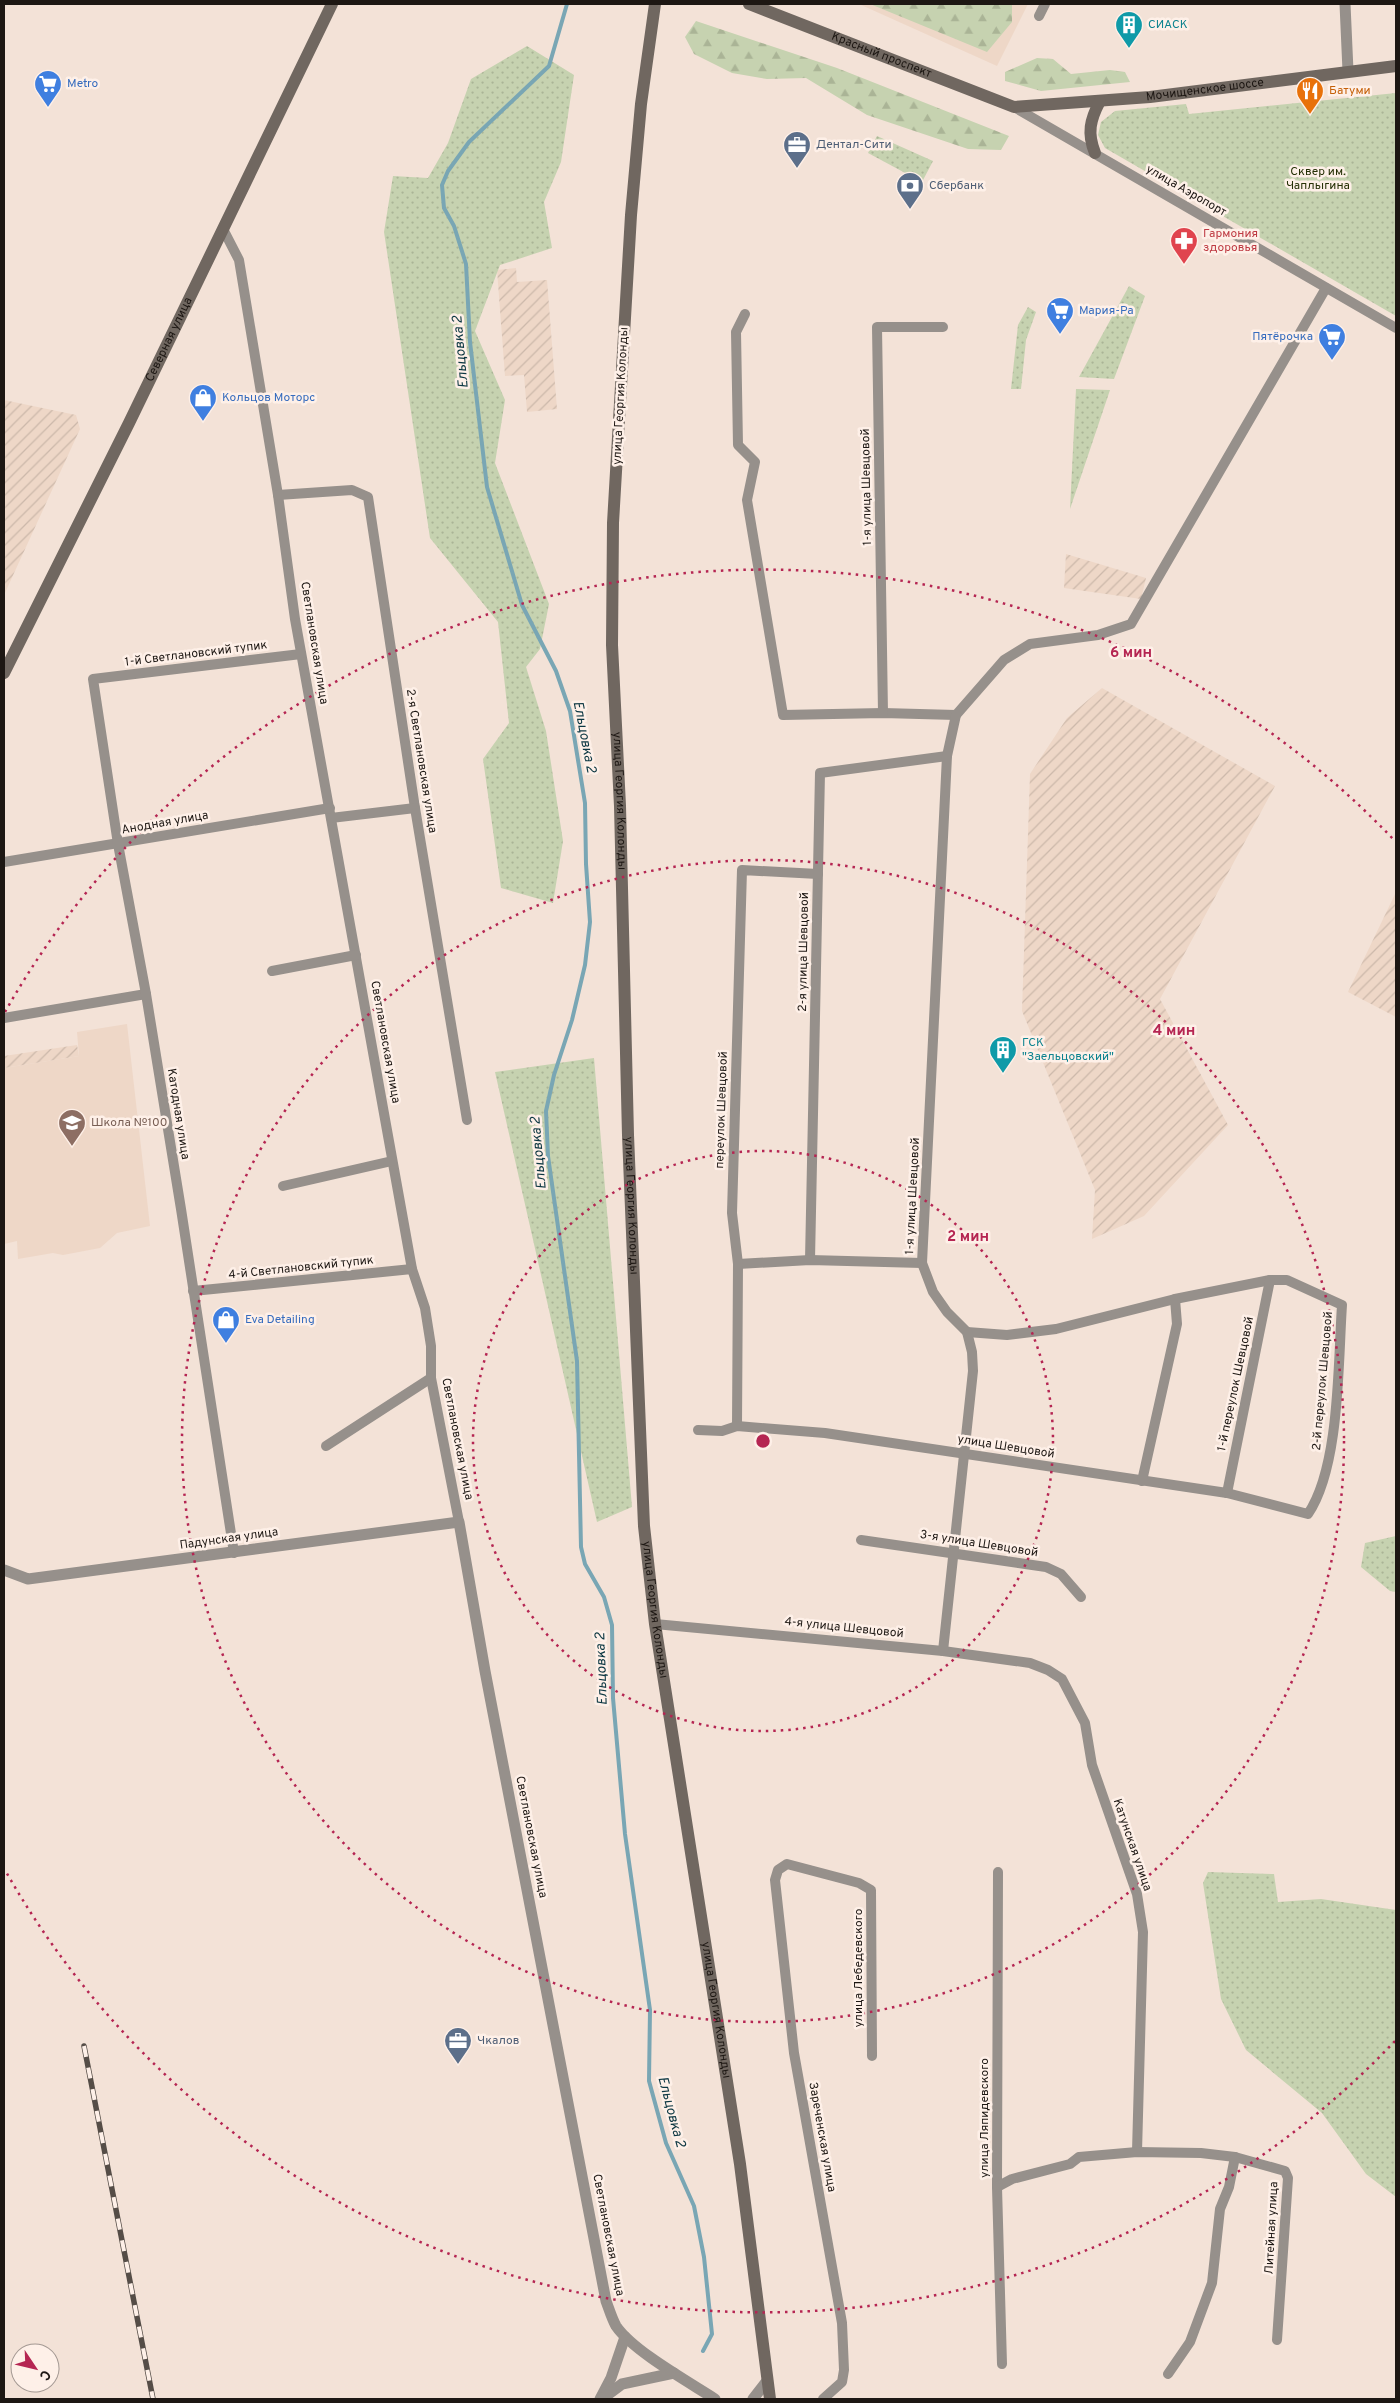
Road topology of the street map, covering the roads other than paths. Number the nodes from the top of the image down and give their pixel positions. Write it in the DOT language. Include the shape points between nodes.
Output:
graph roads {
  1 [pos="332,4"];
  2 [pos="655,4"];
  3 [pos="749,4"];
  4 [pos="1045,4"];
  5 [pos="1345,4"];
  6 [pos="1039,16"];
  7 [pos="1396,66"];
  8 [pos="1348,71"];
  9 [pos="1100,101"];
  10 [pos="1014,107"];
  11 [pos="1095,153"];
  12 [pos="223,229"];
  13 [pos="1326,288"];
  14 [pos="744,314"];
  15 [pos="943,327"];
  16 [pos="1396,328"];
  17 [pos="278,495"];
  18 [pos="302,654"];
  19 [pos="4,673"];
  20 [pos="93,679"];
  21 [pos="883,713"];
  22 [pos="956,715"];
  23 [pos="947,756"];
  24 [pos="415,808"];
  25 [pos="330,813"];
  26 [pos="118,844"];
  27 [pos="4,862"];
  28 [pos="818,874"];
  29 [pos="356,955"];
  30 [pos="272,971"];
  31 [pos="146,994"];
  32 [pos="4,1018"];
  33 [pos="467,1120"];
  34 [pos="392,1161"];
  35 [pos="283,1186"];
  36 [pos="810,1260"];
  37 [pos="922,1263"];
  38 [pos="738,1264"];
  39 [pos="412,1269"];
  40 [pos="1270,1280"];
  41 [pos="194,1291"];
  42 [pos="1175,1299"];
  43 [pos="967,1332"];
  44 [pos="431,1378"];
  45 [pos="737,1426"];
  46 [pos="698,1430"];
  47 [pos="326,1446"];
  48 [pos="964,1453"];
  49 [pos="1142,1481"];
  50 [pos="1226,1493"];
  51 [pos="1308,1514"];
  52 [pos="459,1522"];
  53 [pos="861,1540"];
  54 [pos="234,1553"];
  55 [pos="953,1553"];
  56 [pos="4,1570"];
  57 [pos="1081,1597"];
  58 [pos="655,1624"];
  59 [pos="943,1651"];
  60 [pos="1030,1663"];
  61 [pos="778,1870"];
  62 [pos="998,1872"];
  63 [pos="872,2056"];
  64 [pos="1136,2152"];
  65 [pos="1235,2157"];
  66 [pos="997,2187"];
  67 [pos="625,2337"];
  68 [pos="1277,2340"];
  69 [pos="1002,2364"];
  70 [pos="674,2373"];
  71 [pos="1168,2374"];
  72 [pos="768,2381"];
  73 [pos="601,2399"];
  74 [pos="715,2399"];
  75 [pos="753,2399"];
  76 [pos="770,2399"];
  77 [pos="823,2399"];
  1 -- 12 [label="main road, Северная улица"];
  2 -- 58 [label="main road, улица Георгия Колонды" via="641,104 631,215 614,523 612,645 644,1526"];
  3 -- 10 [label="main road, Красный проспект"];
  4 -- 6 [label="street"];
  5 -- 8 [label="street"];
  7 -- 8 [label="main road, Мочищенское шоссе"];
  8 -- 9 [label="main road, Мочищенское шоссе"];
  9 -- 10 [label="main road, Мочищенское шоссе"];
  9 -- 11 [label="main road" via="1091,118"];
  10 -- 11 [label="street, улица Аэропорт"];
  11 -- 13 [label="street, улица Аэропорт"];
  12 -- 17 [label="street, Светлановская улица" via="239,260"];
  12 -- 19 [label="main road, Северная улица"];
  13 -- 16 [label="street, улица Аэропорт"];
  13 -- 22 [label="street" via="1132,624 1098,635 1030,644 1004,660"];
  14 -- 21 [label="street" via="736,332 738,445 755,462 747,500 783,715"];
  15 -- 21 [label="street, 1-я улица Шевцовой" via="877,327"];
  17 -- 18 [label="street, Светлановская улица"];
  17 -- 24 [label="street, 2-я Светлановская улица" via="352,490 368,497"];
  18 -- 20 [label="street, 1-й Светлановский тупик"];
  18 -- 25 [label="street, Светлановская улица"];
  20 -- 26 [label="street, Катодная улица"];
  21 -- 22 [label="street"];
  22 -- 23 [label="street, 1-я улица Шевцовой"];
  23 -- 28 [label="street, 2-я улица Шевцовой" via="820,773"];
  23 -- 37 [label="street, 1-я улица Шевцовой"];
  24 -- 25 [label="street, Анодная улица"];
  24 -- 33 [label="street, 2-я Светлановская улица"];
  25 -- 26 [label="street, Анодная улица"];
  25 -- 29 [label="street, Светлановская улица"];
  26 -- 27 [label="street, Анодная улица"];
  26 -- 31 [label="street, Катодная улица"];
  28 -- 36 [label="street, 2-я улица Шевцовой"];
  28 -- 38 [label="street, переулок Шевцовой" via="742,870 732,1213"];
  29 -- 30 [label="street"];
  29 -- 34 [label="street, Светлановская улица"];
  31 -- 32 [label="street"];
  31 -- 41 [label="street, Катодная улица"];
  34 -- 35 [label="street"];
  34 -- 39 [label="street, Светлановская улица"];
  36 -- 37 [label="street"];
  36 -- 38 [label="street"];
  37 -- 43 [label="street, 1-я улица Шевцовой" via="933,1292 946,1312"];
  38 -- 45 [label="street, переулок Шевцовой"];
  39 -- 41 [label="street, 4-й Светлановский тупик"];
  39 -- 44 [label="street, Светлановская улица" via="425,1308"];
  40 -- 42 [label="street"];
  40 -- 50 [label="street, 1-й переулок Шевцовой"];
  40 -- 51 [label="street, 2-й переулок Шевцовой" via="1288,1280 1342,1305 1332,1442 1317,1502"];
  41 -- 54 [label="street, Катодная улица"];
  42 -- 43 [label="street" via="1056,1329 1007,1335"];
  42 -- 49 [label="street" via="1177,1324"];
  43 -- 48 [label="street" via="973,1371"];
  44 -- 47 [label="street"];
  44 -- 52 [label="street, Светлановская улица"];
  45 -- 46 [label="street, улица Шевцовой" via="722,1431"];
  45 -- 48 [label="street, улица Шевцовой" via="825,1433"];
  48 -- 49 [label="street, улица Шевцовой"];
  48 -- 55 [label="street"];
  49 -- 50 [label="street, улица Шевцовой"];
  50 -- 51 [label="street, улица Шевцовой"];
  52 -- 54 [label="street, Падунская улица"];
  52 -- 67 [label="street, Светлановская улица" via="606,2301 615,2324"];
  53 -- 55 [label="street, 3-я улица Шевцовой"];
  54 -- 56 [label="street, Падунская улица" via="28,1579"];
  55 -- 57 [label="street, 3-я улица Шевцовой" via="1046,1567 1061,1574"];
  55 -- 59 [label="street"];
  58 -- 59 [label="street, 4-я улица Шевцовой"];
  58 -- 72 [label="main road, улица Георгия Колонды" via="740,2164"];
  59 -- 60 [label="street, 4-я улица Шевцовой"];
  60 -- 64 [label="street, Катунская улица" via="1062,1680 1086,1723 1092,1764 1137,1894 1143,1932"];
  61 -- 63 [label="street, улица Лебедевского" via="787,1864 859,1883 871,1890"];
  61 -- 77 [label="street, Зареченская улица" via="775,1880 794,2053 842,2323 842,2382"];
  62 -- 66 [label="street, улица Ляпидевского"];
  64 -- 65 [label="street"];
  64 -- 66 [label="street" via="1079,2157 1070,2164 1012,2179"];
  65 -- 68 [label="street, Литейная улица" via="1285,2170 1288,2178"];
  65 -- 71 [label="street" via="1229,2187 1220,2209 1212,2283 1190,2342"];
  66 -- 69 [label="street, улица Ляпидевского"];
  67 -- 70 [label="street, Светлановская улица"];
  67 -- 73 [label="street"];
  70 -- 73 [label="street" via="622,2384"];
  70 -- 74 [label="street, Светлановская улица"];
  72 -- 75 [label="street"];
  72 -- 76 [label="main road, улица Георгия Колонды"];
}
